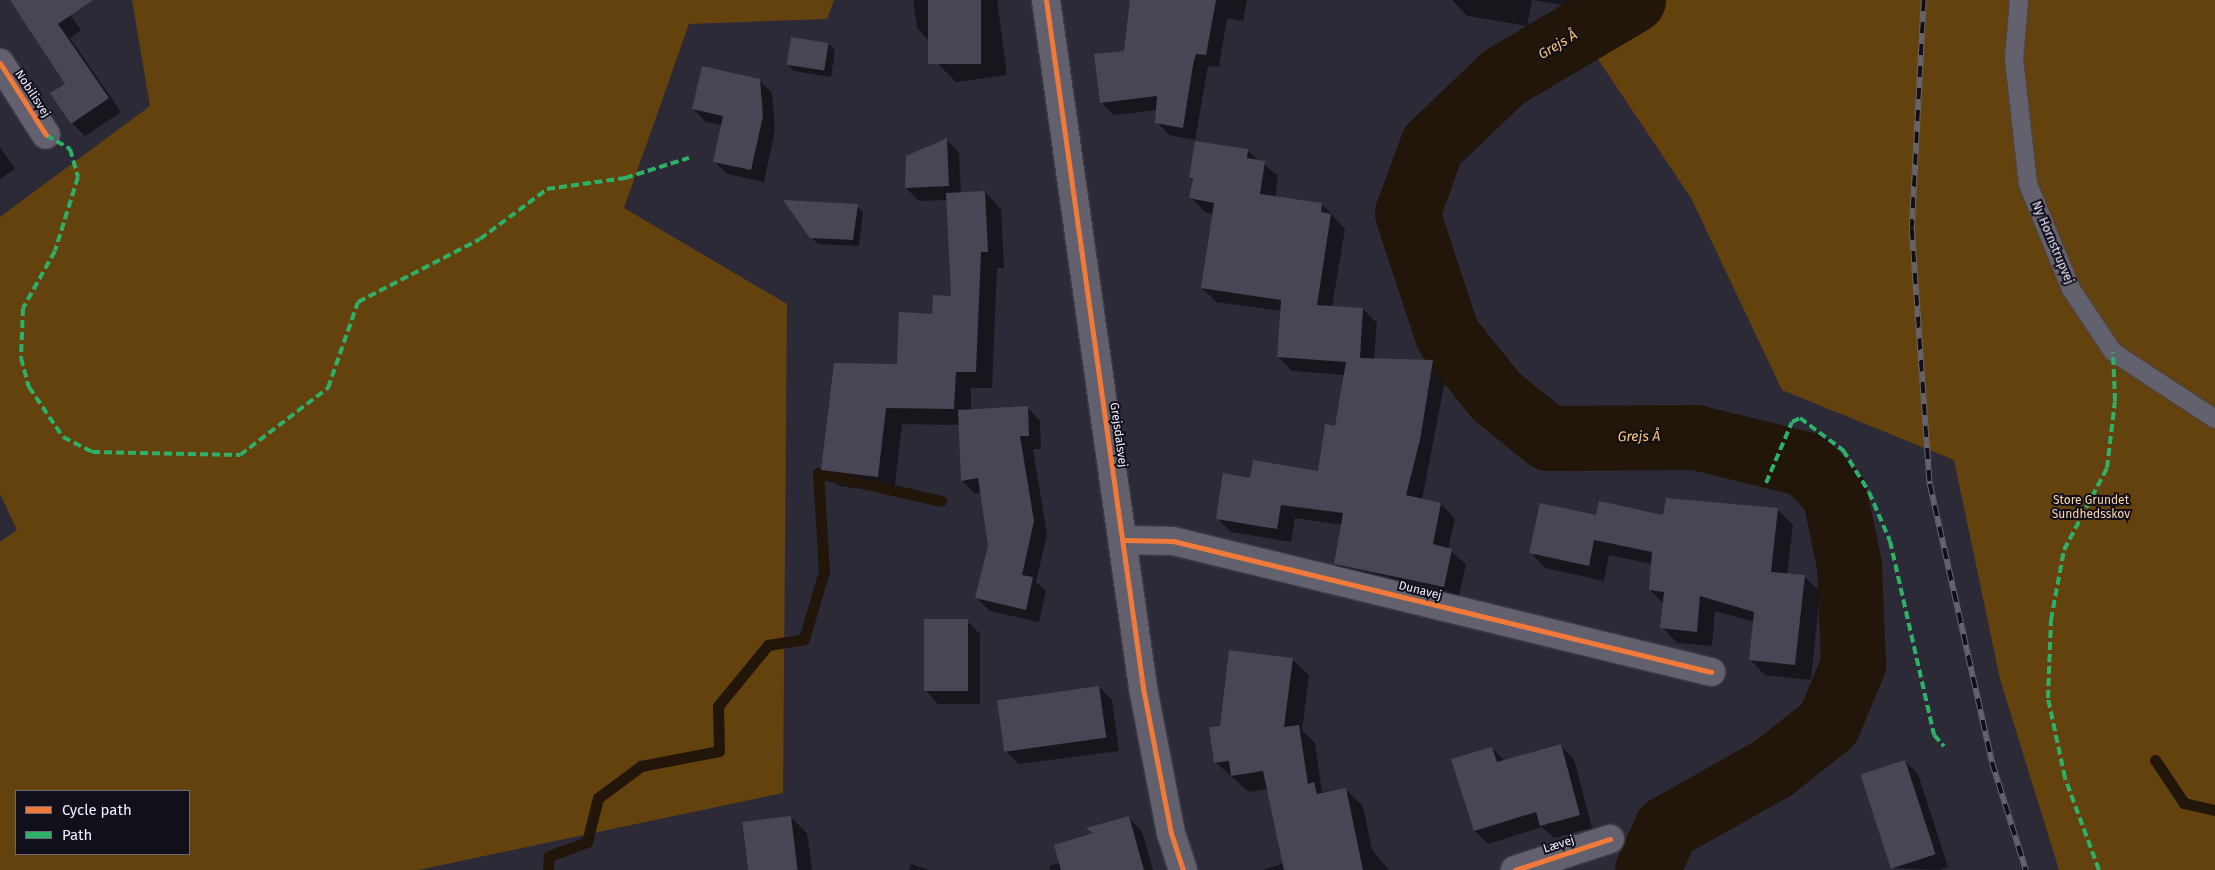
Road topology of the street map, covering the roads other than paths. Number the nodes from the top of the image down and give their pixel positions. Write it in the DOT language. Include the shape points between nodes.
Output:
graph roads {
  1 [pos="1046,0"];
  2 [pos="2018,0"];
  3 [pos="0,64"];
  4 [pos="46,135"];
  5 [pos="2215,419"];
  6 [pos="1123,540"];
  7 [pos="1711,672"];
  8 [pos="1610,839"];
  9 [pos="1183,870"];
  10 [pos="1515,870"];
  1 -- 6 [label="street, Grejsdalsvej"];
  2 -- 5 [label="lane, Ny Hornstrupvej" via="2014,59 2028,184 2071,289 2113,352"];
  3 -- 4 [label="street, Nobilisvej"];
  6 -- 7 [label="street, Dunavej" via="1174,541"];
  6 -- 9 [label="street, Grejsdalsvej" via="1143,688 1171,833"];
  8 -- 10 [label="street, Lævej"];
}
